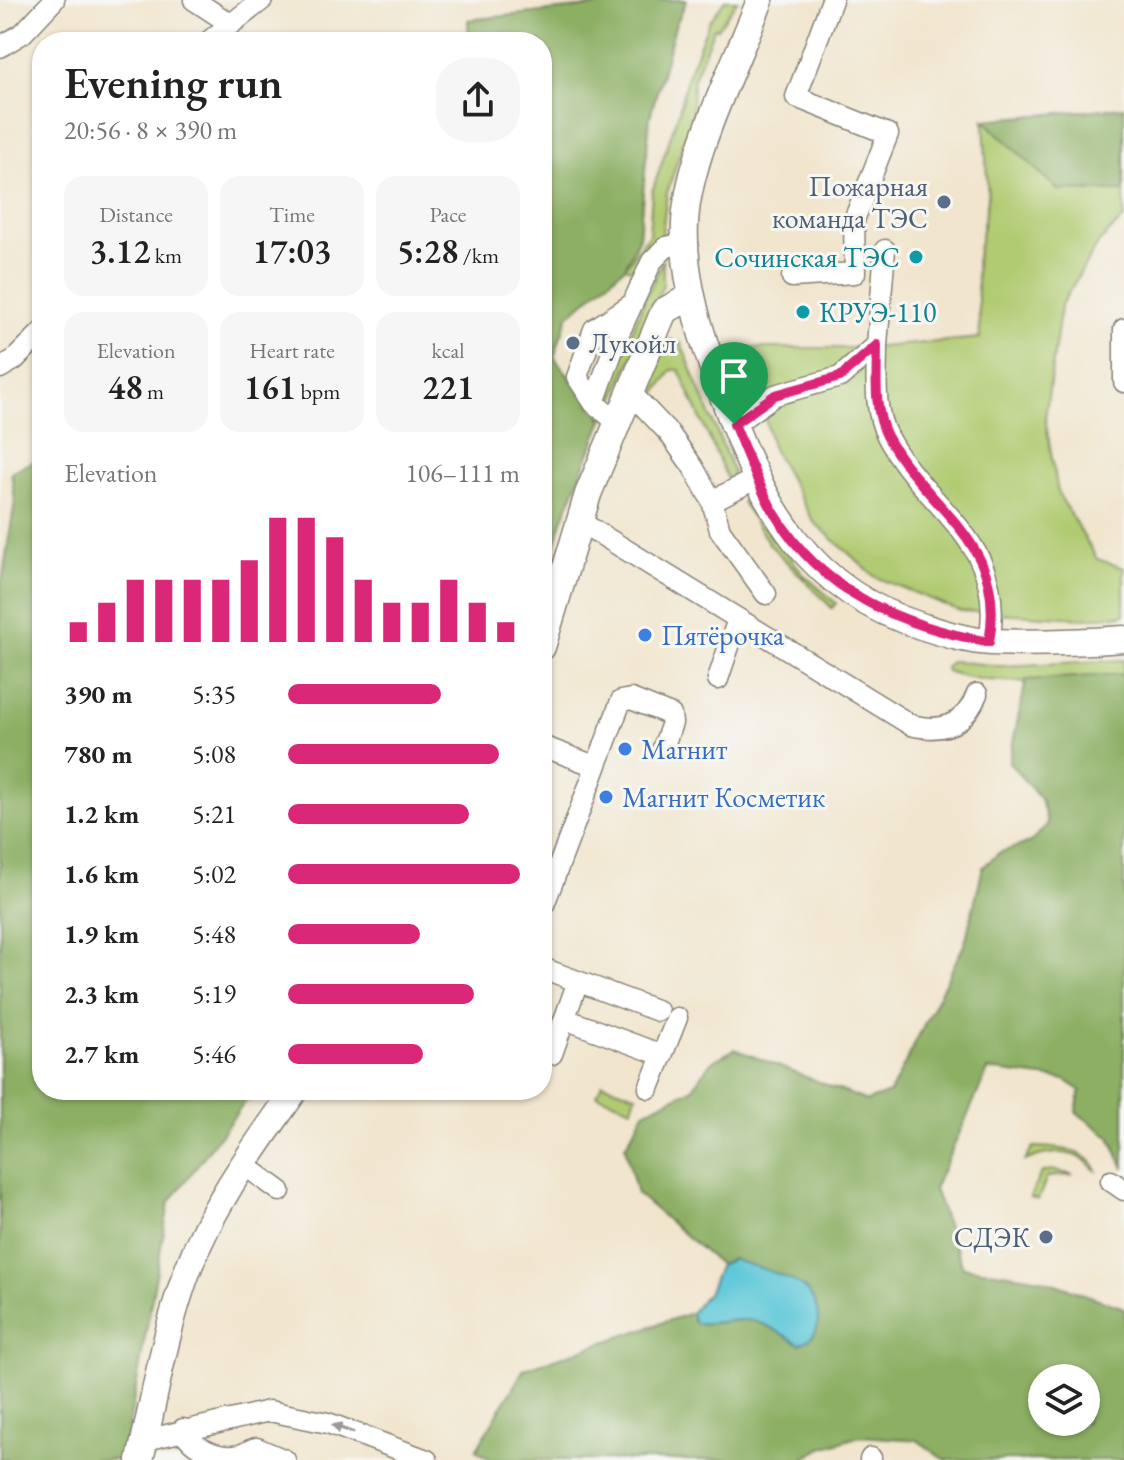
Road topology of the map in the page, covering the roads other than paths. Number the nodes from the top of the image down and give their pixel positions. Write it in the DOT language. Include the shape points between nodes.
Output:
graph roads {
  1 [pos="54,0"];
  2 [pos="194,0"];
  3 [pos="262,0"];
  4 [pos="760,0"];
  5 [pos="832,0"];
  6 [pos="229,23"];
  7 [pos="219,32"];
  8 [pos="0,47"];
  9 [pos="685,243"];
  10 [pos="885,250"];
  11 [pos="792,277"];
  12 [pos="692,296"];
  13 [pos="1124,329"];
  14 [pos="32,342"];
  15 [pos="877,345"];
  16 [pos="0,368"];
  17 [pos="1124,382"];
  18 [pos="631,393"];
  19 [pos="618,423"];
  20 [pos="734,424"];
  21 [pos="757,478"];
  22 [pos="712,501"];
  23 [pos="579,521"];
  24 [pos="766,594"];
  25 [pos="552,613"];
  26 [pos="738,619"];
  27 [pos="1124,639"];
  28 [pos="989,642"];
  29 [pos="718,679"];
  30 [pos="977,694"];
  31 [pos="663,748"];
  32 [pos="552,750"];
  33 [pos="595,766"];
  34 [pos="552,883"];
  35 [pos="552,972"];
  36 [pos="578,981"];
  37 [pos="565,1019"];
  38 [pos="552,1054"];
  39 [pos="662,1055"];
  40 [pos="649,1088"];
  41 [pos="288,1100"];
  42 [pos="243,1164"];
  43 [pos="280,1191"];
  44 [pos="183,1429"];
  45 [pos="143,1448"];
  46 [pos="237,1458"];
  47 [pos="422,1458"];
  48 [pos="285,1460"];
  1 -- 8 [label="street" via="23,33"];
  2 -- 6 [label="street"];
  3 -- 6 [label="street"];
  4 -- 9 [label="main road" via="693,181"];
  5 -- 11 [label="street" via="796,97 888,134 854,220 855,273"];
  6 -- 7 [label="street"];
  9 -- 12 [label="main road"];
  9 -- 19 [label="street" via="666,247 652,261 594,403"];
  10 -- 15 [label="street"];
  12 -- 18 [label="main road" via="664,311"];
  12 -- 20 [label="main road"];
  13 -- 17 [label="street"];
  14 -- 16 [label="street"];
  15 -- 20 [label="street" via="840,377 775,395"];
  15 -- 28 [label="street" via="878,398 886,435 977,552 990,579"];
  18 -- 19 [label="main road"];
  18 -- 22 [label="street" via="669,433"];
  19 -- 23 [label="main road"];
  20 -- 21 [label="main road"];
  21 -- 22 [label="street"];
  21 -- 28 [label="main road" via="799,549 847,591 905,621"];
  22 -- 24 [label="street" via="720,530"];
  23 -- 25 [label="main road"];
  23 -- 26 [label="street"];
  26 -- 29 [label="street"];
  26 -- 30 [label="street" via="911,725 929,730 955,724"];
  27 -- 28 [label="main road"];
  31 -- 33 [label="street" via="671,715 626,699 618,704"];
  32 -- 33 [label="street"];
  33 -- 34 [label="street"];
  35 -- 36 [label="street"];
  36 -- 37 [label="street"];
  36 -- 39 [label="street" via="667,1014"];
  37 -- 38 [label="street"];
  37 -- 39 [label="street"];
  39 -- 40 [label="street"];
  41 -- 42 [label="main road"];
  42 -- 43 [label="street"];
  42 -- 45 [label="main road" via="188,1269"];
  44 -- 45 [label="street" via="154,1438"];
  44 -- 46 [label="street" via="198,1448"];
  47 -- 44 [label="street, one-way" via="328,1423 269,1411"];
  46 -- 48 [label="street" via="257,1448"];
}
